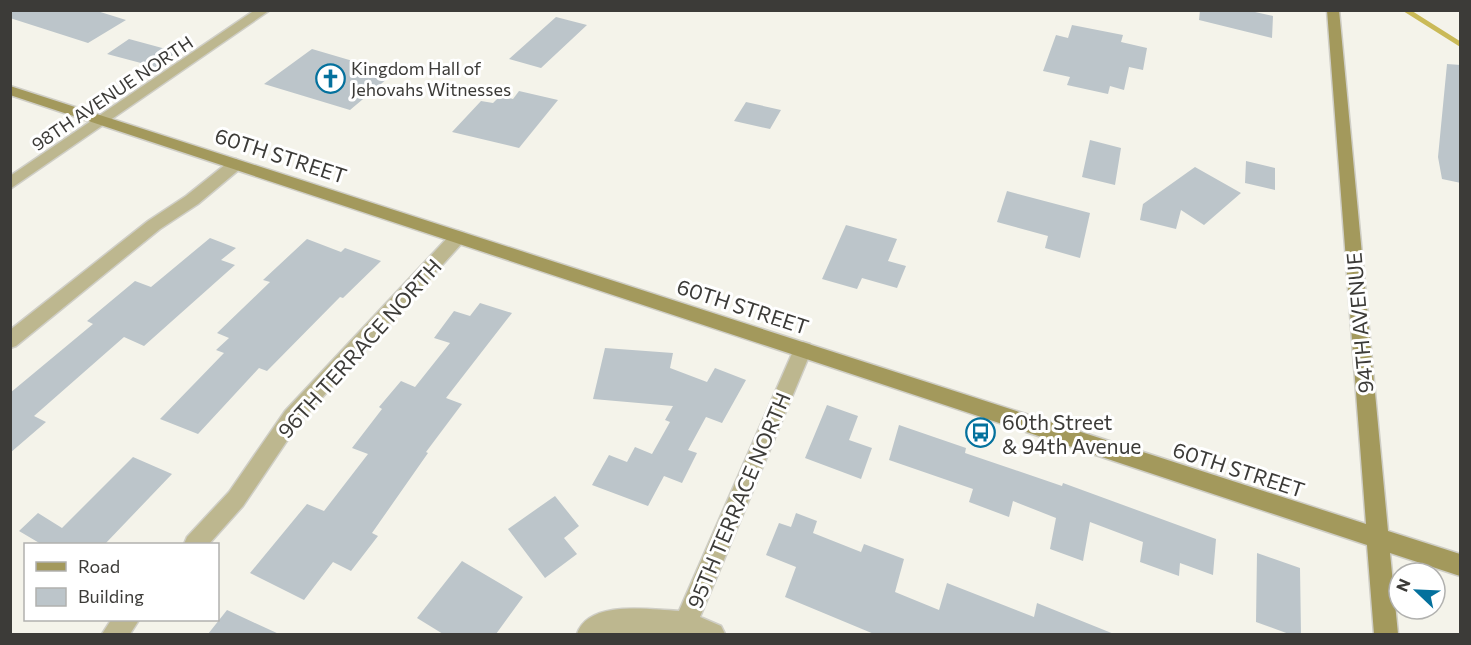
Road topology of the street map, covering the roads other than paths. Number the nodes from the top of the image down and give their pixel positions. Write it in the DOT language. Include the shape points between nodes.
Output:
graph roads {
  1 [pos="264,10"];
  2 [pos="1333,10"];
  3 [pos="10,90"];
  4 [pos="104,120"];
  5 [pos="236,164"];
  6 [pos="10,184"];
  7 [pos="458,237"];
  8 [pos="10,340"];
  9 [pos="802,350"];
  10 [pos="1377,538"];
  11 [pos="196,543"];
  12 [pos="1461,565"];
  13 [pos="127,621"];
  14 [pos="686,623"];
  15 [pos="114,634"];
  16 [pos="589,634"];
  17 [pos="713,634"];
  18 [pos="1386,634"];
  1 -- 4 [label="street, 98TH AVENUE NORTH"];
  2 -- 10 [label="street, 94TH AVENUE"];
  3 -- 4 [label="street, 60TH STREET"];
  4 -- 5 [label="street, 60TH STREET"];
  4 -- 6 [label="street, 98TH AVENUE NORTH"];
  5 -- 7 [label="street, 60TH STREET"];
  5 -- 8 [label="street"];
  7 -- 9 [label="street, 60TH STREET"];
  7 -- 11 [label="street, 96TH TERRACE NORTH" via="292,417 236,499"];
  9 -- 10 [label="street, 60TH STREET"];
  9 -- 14 [label="street, 95TH TERRACE NORTH"];
  10 -- 12 [label="street, 60TH STREET"];
  10 -- 18 [label="street, 94TH AVENUE"];
  13 -- 15 [label="street"];
  14 -- 16 [label="street, 95TH TERRACE NORTH" via="609,621"];
  14 -- 17 [label="street"];
}
